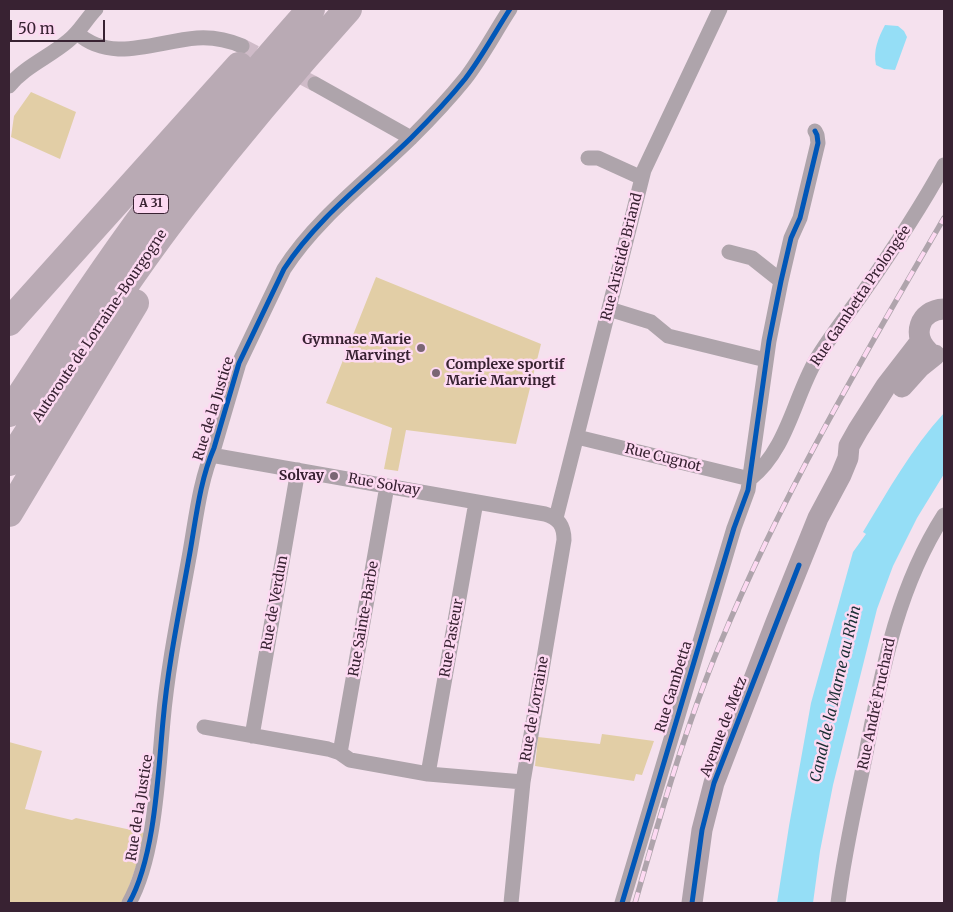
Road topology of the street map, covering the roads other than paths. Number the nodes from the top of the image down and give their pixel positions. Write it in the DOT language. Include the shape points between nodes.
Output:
graph roads {
  1 [pos="96,9"];
  2 [pos="290,9"];
  3 [pos="311,9"];
  4 [pos="348,9"];
  5 [pos="510,9"];
  6 [pos="720,9"];
  7 [pos="77,33"];
  8 [pos="242,46"];
  9 [pos="315,84"];
  10 [pos="9,86"];
  11 [pos="815,131"];
  12 [pos="237,138"];
  13 [pos="411,138"];
  14 [pos="588,158"];
  15 [pos="944,165"];
  16 [pos="642,178"];
  17 [pos="729,252"];
  18 [pos="781,281"];
  19 [pos="942,307"];
  20 [pos="610,309"];
  21 [pos="9,322"];
  22 [pos="933,351"];
  23 [pos="766,360"];
  24 [pos="9,413"];
  25 [pos="577,437"];
  26 [pos="211,455"];
  27 [pos="9,462"];
  28 [pos="298,470"];
  29 [pos="750,479"];
  30 [pos="387,486"];
  31 [pos="476,502"];
  32 [pos="9,513"];
  33 [pos="944,515"];
  34 [pos="556,518"];
  35 [pos="204,727"];
  36 [pos="252,736"];
  37 [pos="340,753"];
  38 [pos="428,774"];
  39 [pos="523,782"];
  40 [pos="129,903"];
  41 [pos="511,903"];
  42 [pos="622,903"];
  43 [pos="692,903"];
  44 [pos="838,903"];
  1 -- 7 [label="street"];
  2 -- 21 [label="highway"];
  3 -- 24 [label="highway, Autoroute de Lorraine-Bourgogne / A 31" via="150,204"];
  4 -- 12 [label="highway, Autoroute de Lorraine-Bourgogne / A 31"];
  5 -- 13 [label="street, Rue de la Justice" via="452,95"];
  6 -- 16 [label="street, Rue Aristide Briand"];
  7 -- 8 [label="street" via="92,44 119,50 196,38 217,39"];
  7 -- 10 [label="street"];
  9 -- 13 [label="street"];
  11 -- 18 [label="street, Rue Gambetta" via="818,139 816,152"];
  12 -- 27 [label="highway, Autoroute de Lorraine-Bourgogne / A 31" via="141,264"];
  12 -- 32 [label="highway" via="206,197 137,299"];
  13 -- 26 [label="street, Rue de la Justice" via="306,238 284,269 239,362"];
  14 -- 16 [label="street" via="598,158"];
  15 -- 29 [label="street, Rue Gambetta Prolongée" via="906,230 816,361 770,458"];
  16 -- 20 [label="street, Rue Aristide Briand"];
  17 -- 18 [label="street" via="752,258"];
  18 -- 23 [label="street, Rue Gambetta"];
  19 -- 22 [label="main road" via="924,318 918,334"];
  20 -- 23 [label="street" via="651,322 668,336"];
  20 -- 25 [label="street, Rue Aristide Briand"];
  22 -- 43 [label="main road, Avenue de Metz" via="886,386 849,446 848,458 818,518 714,783 702,830"];
  23 -- 29 [label="street, Rue Gambetta"];
  25 -- 29 [label="street, Rue Cugnot"];
  25 -- 34 [label="street, Rue Aristide Briand"];
  26 -- 28 [label="street, Rue Solvay"];
  26 -- 40 [label="street, Rue de la Justice" via="196,517 167,684 148,851"];
  28 -- 30 [label="street, Rue Solvay"];
  28 -- 36 [label="street, Rue de Verdun"];
  29 -- 42 [label="street, Rue Gambetta"];
  30 -- 31 [label="street, Rue Solvay"];
  30 -- 37 [label="street, Rue Sainte-Barbe"];
  31 -- 34 [label="street, Rue Solvay"];
  31 -- 38 [label="street, Rue Pasteur"];
  33 -- 44 [label="street, Rue André Fruchard" via="908,585 883,667"];
  34 -- 39 [label="street, Rue de Lorraine" via="563,528 564,540"];
  35 -- 36 [label="street"];
  36 -- 37 [label="street"];
  37 -- 38 [label="street" via="350,760"];
  38 -- 39 [label="street"];
  39 -- 41 [label="street, Rue de Lorraine"];
}
